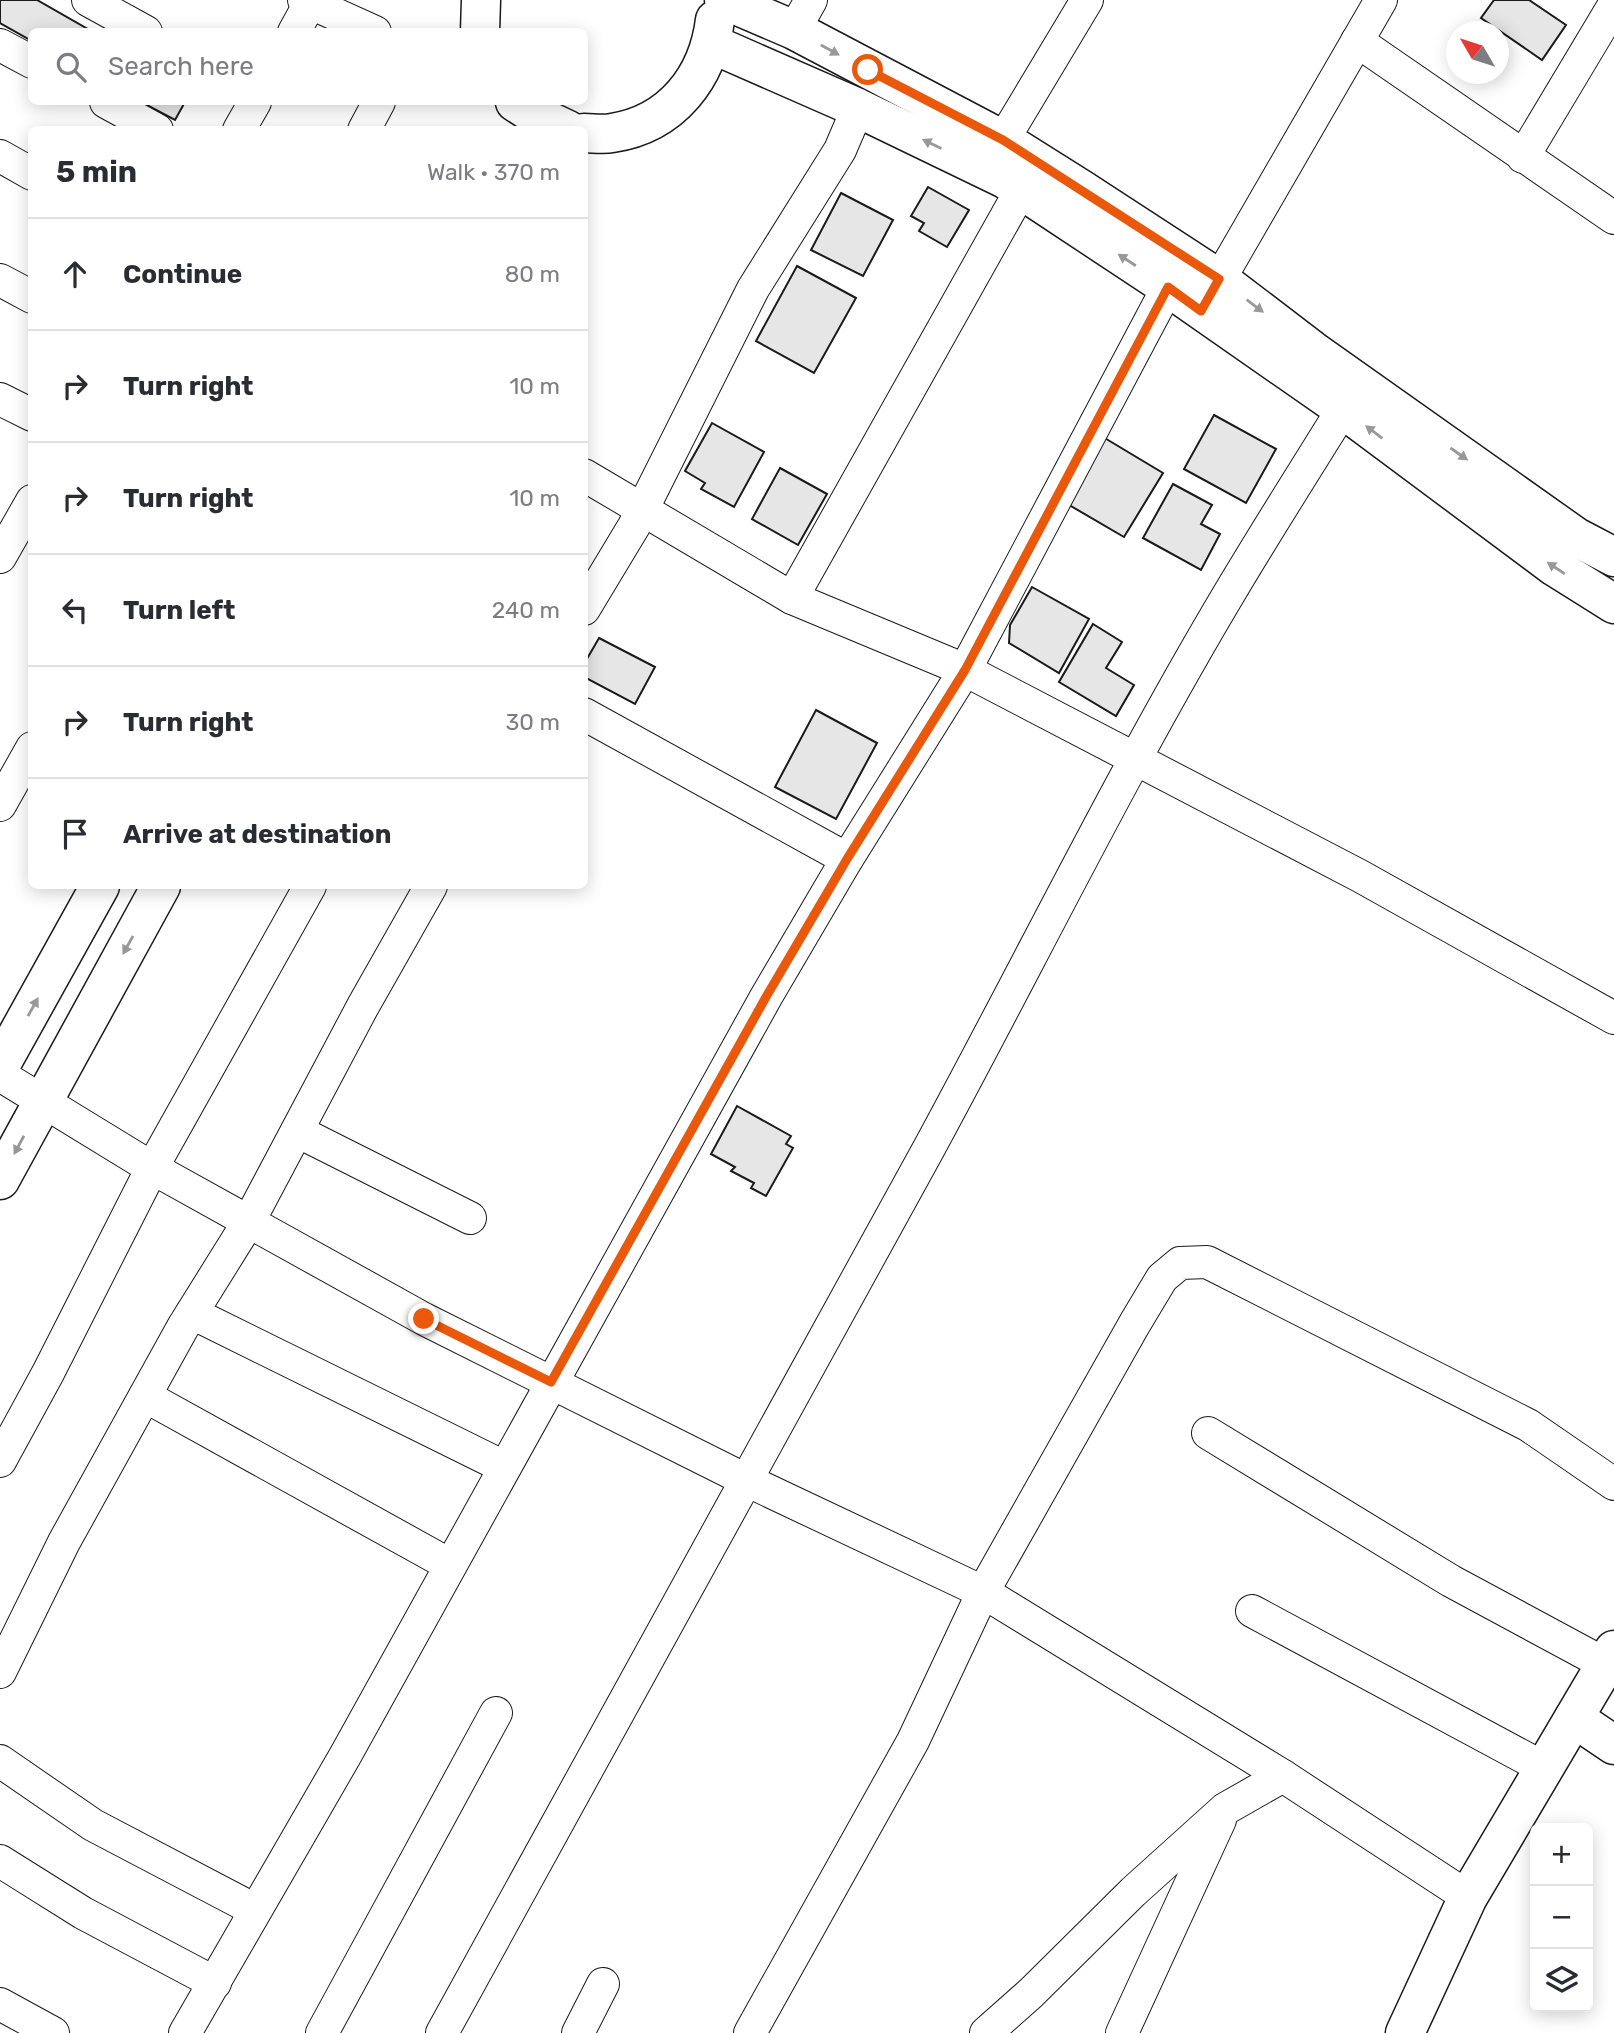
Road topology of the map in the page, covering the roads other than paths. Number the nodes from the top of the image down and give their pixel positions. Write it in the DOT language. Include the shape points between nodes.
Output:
graph roads {
  1 [pos="88,0"];
  2 [pos="481,0"];
  3 [pos="713,0"];
  4 [pos="724,0"];
  5 [pos="1087,0"];
  6 [pos="1381,0"];
  7 [pos="307,2"];
  8 [pos="1614,5"];
  9 [pos="803,15"];
  10 [pos="139,28"];
  11 [pos="296,28"];
  12 [pos="366,28"];
  13 [pos="480,28"];
  14 [pos="1357,41"];
  15 [pos="712,44"];
  16 [pos="0,45"];
  17 [pos="28,60"];
  18 [pos="111,105"];
  19 [pos="253,105"];
  20 [pos="377,105"];
  21 [pos="858,108"];
  22 [pos="523,115"];
  23 [pos="149,126"];
  24 [pos="241,126"];
  25 [pos="366,126"];
  26 [pos="556,126"];
  27 [pos="588,133"];
  28 [pos="1003,140"];
  29 [pos="0,156"];
  30 [pos="1523,157"];
  31 [pos="28,172"];
  32 [pos="1021,190"];
  33 [pos="1614,218"];
  34 [pos="0,280"];
  35 [pos="1168,287"];
  36 [pos="28,295"];
  37 [pos="1210,295"];
  38 [pos="0,399"];
  39 [pos="1343,409"];
  40 [pos="28,413"];
  41 [pos="588,477"];
  42 [pos="28,508"];
  43 [pos="643,509"];
  44 [pos="0,557"];
  45 [pos="1614,557"];
  46 [pos="792,598"];
  47 [pos="588,602"];
  48 [pos="1614,604"];
  49 [pos="965,670"];
  50 [pos="588,716"];
  51 [pos="28,755"];
  52 [pos="1136,759"];
  53 [pos="0,806"];
  54 [pos="847,859"];
  55 [pos="98,889"];
  56 [pos="159,889"];
  57 [pos="308,889"];
  58 [pos="429,889"];
  59 [pos="1614,1018"];
  60 [pos="0,1066"];
  61 [pos="0,1075"];
  62 [pos="42,1101"];
  63 [pos="297,1131"];
  64 [pos="152,1168"];
  65 [pos="0,1180"];
  66 [pos="470,1218"];
  67 [pos="249,1222"];
  68 [pos="192,1313"];
  69 [pos="551,1382"];
  70 [pos="145,1396"];
  71 [pos="1208,1433"];
  72 [pos="0,1461"];
  73 [pos="504,1467"];
  74 [pos="748,1481"];
  75 [pos="1614,1484"];
  76 [pos="450,1565"];
  77 [pos="983,1592"];
  78 [pos="1252,1611"];
  79 [pos="1609,1657"];
  80 [pos="0,1672"];
  81 [pos="496,1713"];
  82 [pos="1574,1718"];
  83 [pos="1614,1745"];
  84 [pos="0,1761"];
  85 [pos="1544,1768"];
  86 [pos="1283,1776"];
  87 [pos="1225,1810"];
  88 [pos="0,1861"];
  89 [pos="1468,1898"];
  90 [pos="255,1910"];
  91 [pos="215,1983"];
  92 [pos="603,1984"];
  93 [pos="0,2004"];
  94 [pos="1410,2031"];
  95 [pos="53,2033"];
  96 [pos="185,2033"];
  97 [pos="322,2033"];
  98 [pos="442,2033"];
  99 [pos="578,2033"];
  100 [pos="750,2033"];
  101 [pos="986,2033"];
  102 [pos="1122,2033"];
  1 -- 10 [label="street"];
  2 -- 13 [label="main road"];
  3 -- 15 [label="main road"];
  4 -- 9 [label="main road"];
  5 -- 28 [label="street"];
  6 -- 14 [label="street"];
  7 -- 11 [label="street"];
  7 -- 12 [label="street"];
  8 -- 30 [label="street"];
  9 -- 28 [label="main road, one-way"];
  14 -- 30 [label="street"];
  14 -- 37 [label="street"];
  15 -- 21 [label="main road"];
  15 -- 27 [label="main road" via="698,77 675,104 645,124 611,134"];
  16 -- 17 [label="street"];
  18 -- 23 [label="street"];
  19 -- 24 [label="street"];
  20 -- 25 [label="street"];
  32 -- 21 [label="main road, one-way"];
  21 -- 43 [label="street" via="840,150 753,289"];
  22 -- 26 [label="main road"];
  28 -- 37 [label="main road"];
  29 -- 31 [label="street"];
  30 -- 33 [label="street"];
  35 -- 32 [label="main road, one-way"];
  32 -- 46 [label="street"];
  34 -- 36 [label="street"];
  35 -- 37 [label="main road"];
  35 -- 49 [label="street"];
  37 -- 39 [label="main road"];
  37 -- 45 [label="main road, one-way" via="1316,353 1576,537"];
  38 -- 40 [label="street"];
  48 -- 39 [label="main road, one-way" via="1555,567"];
  39 -- 52 [label="street" via="1229,594"];
  41 -- 43 [label="street"];
  42 -- 44 [label="street"];
  43 -- 46 [label="street"];
  43 -- 47 [label="street"];
  46 -- 49 [label="street"];
  49 -- 52 [label="street"];
  49 -- 54 [label="street"];
  50 -- 54 [label="street"];
  51 -- 53 [label="street"];
  52 -- 59 [label="street" via="1360,876"];
  52 -- 74 [label="street"];
  54 -- 69 [label="street"];
  60 -- 55 [label="main road, one-way"];
  56 -- 62 [label="main road, one-way"];
  57 -- 64 [label="street"];
  58 -- 63 [label="street"];
  61 -- 62 [label="street"];
  62 -- 64 [label="street"];
  62 -- 65 [label="main road, one-way"];
  63 -- 66 [label="street"];
  63 -- 67 [label="street"];
  64 -- 67 [label="street"];
  64 -- 72 [label="street"];
  67 -- 68 [label="street"];
  67 -- 69 [label="street" via="424,1319"];
  68 -- 70 [label="street"];
  68 -- 73 [label="street"];
  69 -- 73 [label="street"];
  69 -- 74 [label="street"];
  70 -- 76 [label="street"];
  70 -- 80 [label="street" via="64,1542"];
  71 -- 79 [label="street" via="1451,1581"];
  73 -- 76 [label="street"];
  74 -- 77 [label="street"];
  74 -- 98 [label="street"];
  75 -- 77 [label="street" via="1528,1425 1207,1262 1180,1263 1162,1278 1135,1323"];
  76 -- 90 [label="street"];
  77 -- 86 [label="street"];
  77 -- 100 [label="street" via="913,1741"];
  78 -- 85 [label="street"];
  79 -- 82 [label="main road"];
  81 -- 97 [label="street"];
  82 -- 83 [label="main road"];
  82 -- 85 [label="main road"];
  84 -- 90 [label="street" via="93,1825"];
  85 -- 89 [label="main road"];
  86 -- 87 [label="street"];
  86 -- 89 [label="street"];
  87 -- 101 [label="street"];
  87 -- 102 [label="street"];
  88 -- 91 [label="street" via="83,1913"];
  89 -- 94 [label="main road"];
  90 -- 91 [label="street"];
  91 -- 96 [label="street"];
  92 -- 99 [label="street"];
  93 -- 95 [label="street"];
}
